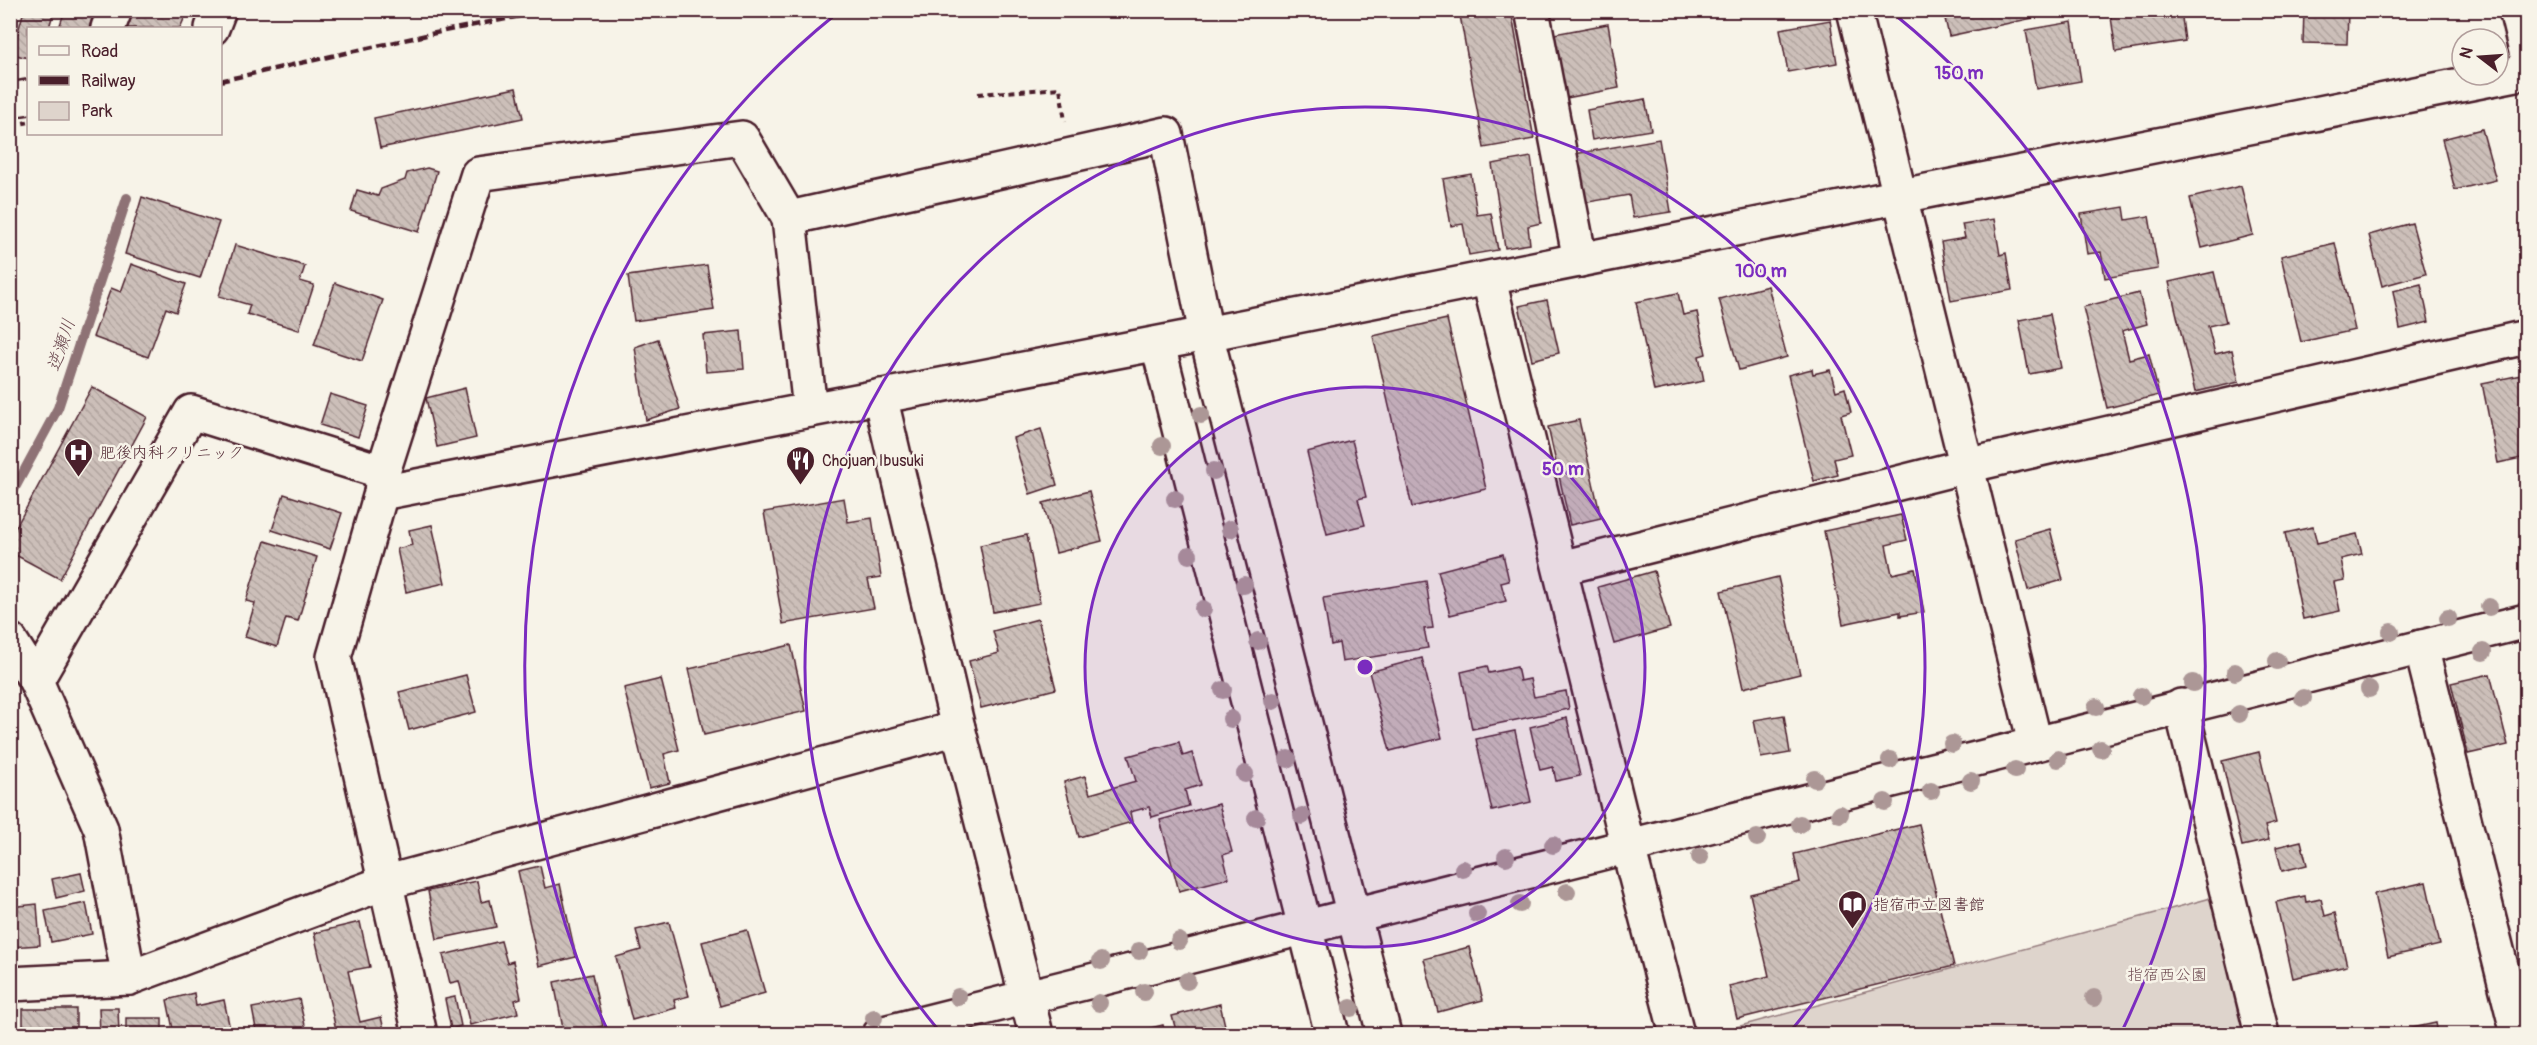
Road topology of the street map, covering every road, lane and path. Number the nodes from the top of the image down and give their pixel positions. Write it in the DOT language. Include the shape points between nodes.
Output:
graph roads {
  1 [pos="115,10"];
  2 [pos="219,10"];
  3 [pos="1532,10"];
  4 [pos="1854,10"];
  5 [pos="2516,10"];
  6 [pos="108,27"];
  7 [pos="212,27"];
  8 [pos="2526,51"];
  9 [pos="2526,72"];
  10 [pos="978,94"];
  11 [pos="27,97"];
  12 [pos="10,100"];
  13 [pos="1070,154"];
  14 [pos="1900,197"];
  15 [pos="789,218"];
  16 [pos="1580,260"];
  17 [pos="1489,280"];
  18 [pos="1206,334"];
  19 [pos="2526,337"];
  20 [pos="1158,345"];
  21 [pos="880,396"];
  22 [pos="810,410"];
  23 [pos="1966,466"];
  24 [pos="382,482"];
  25 [pos="1561,568"];
  26 [pos="2526,621"];
  27 [pos="10,640"];
  28 [pos="2421,647"];
  29 [pos="36,681"];
  30 [pos="2181,706"];
  31 [pos="958,728"];
  32 [pos="2035,743"];
  33 [pos="1628,847"];
  34 [pos="384,883"];
  35 [pos="1354,916"];
  36 [pos="1305,927"];
  37 [pos="129,978"];
  38 [pos="10,984"];
  39 [pos="1027,998"];
  40 [pos="420,1035"];
  41 [pos="880,1035"];
  42 [pos="1036,1035"];
  43 [pos="1332,1035"];
  44 [pos="1384,1035"];
  45 [pos="1677,1035"];
  46 [pos="2262,1035"];
  47 [pos="2518,1035"];
  1 -- 6 [label="street"];
  2 -- 7 [label="street"];
  3 -- 16 [label="street"];
  4 -- 14 [label="street"];
  5 -- 8 [label="street"];
  9 -- 14 [label="street"];
  10 -- 13 [label="path" via="1060,88"];
  11 -- 12 [label="street"];
  13 -- 15 [label="street"];
  13 -- 18 [label="street" via="1166,134"];
  14 -- 16 [label="street"];
  14 -- 23 [label="street"];
  15 -- 22 [label="street"];
  15 -- 24 [label="street" via="742,138 477,174"];
  16 -- 17 [label="street"];
  17 -- 18 [label="street"];
  17 -- 25 [label="street"];
  18 -- 20 [label="street"];
  18 -- 35 [label="street"];
  19 -- 23 [label="street"];
  20 -- 21 [label="street"];
  20 -- 36 [label="street"];
  21 -- 22 [label="street"];
  21 -- 31 [label="street"];
  22 -- 24 [label="street"];
  23 -- 25 [label="street"];
  23 -- 32 [label="street"];
  24 -- 29 [label="street" via="191,412"];
  24 -- 34 [label="street" via="334,657"];
  25 -- 33 [label="street"];
  26 -- 28 [label="street"];
  27 -- 29 [label="street"];
  28 -- 30 [label="street"];
  28 -- 47 [label="street"];
  29 -- 37 [label="street" via="101,830"];
  30 -- 32 [label="street"];
  30 -- 46 [label="street"];
  31 -- 34 [label="street"];
  31 -- 39 [label="street"];
  32 -- 33 [label="street"];
  33 -- 35 [label="street"];
  33 -- 45 [label="street"];
  34 -- 37 [label="street"];
  34 -- 40 [label="street"];
  35 -- 36 [label="street"];
  35 -- 44 [label="street"];
  36 -- 39 [label="street"];
  36 -- 43 [label="street"];
  37 -- 38 [label="street"];
  39 -- 41 [label="street"];
  39 -- 42 [label="street"];
}
